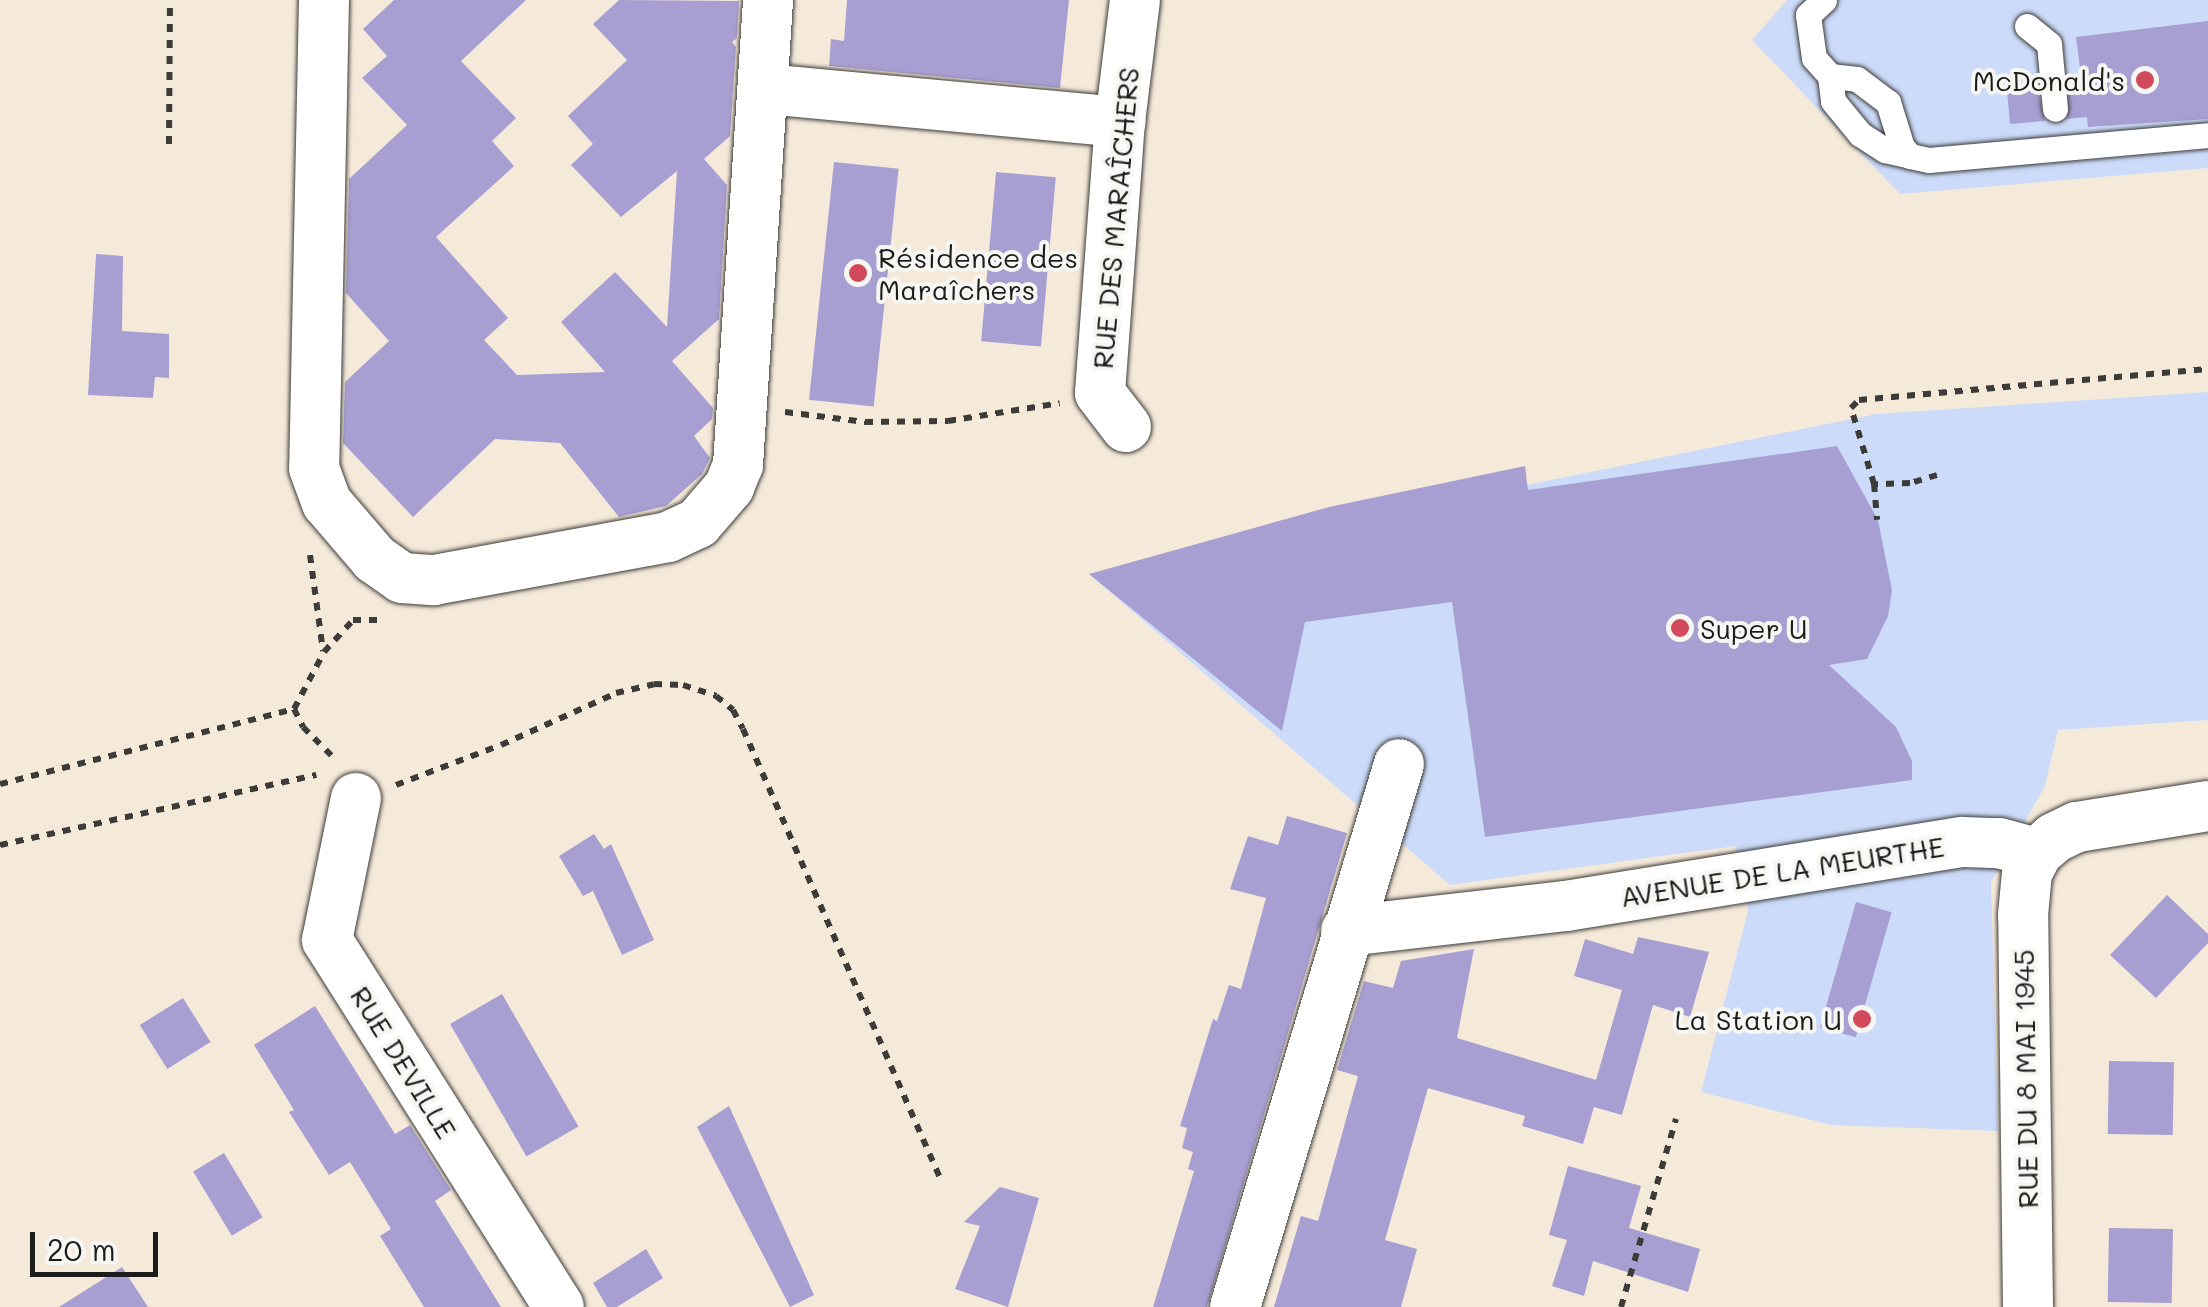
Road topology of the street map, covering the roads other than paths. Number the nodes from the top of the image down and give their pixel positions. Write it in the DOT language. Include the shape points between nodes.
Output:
graph roads {
  1 [pos="324,0"];
  2 [pos="768,0"];
  3 [pos="1135,0"];
  4 [pos="1824,0"];
  5 [pos="2027,26"];
  6 [pos="1830,76"];
  7 [pos="765,90"];
  8 [pos="2055,109"];
  9 [pos="1120,122"];
  10 [pos="2208,135"];
  11 [pos="1910,156"];
  12 [pos="1113,410"];
  13 [pos="1399,764"];
  14 [pos="349,783"];
  15 [pos="2208,806"];
  16 [pos="2037,853"];
  17 [pos="1346,930"];
  18 [pos="559,1307"];
  19 [pos="1235,1307"];
  20 [pos="2028,1307"];
  1 -- 7 [label="street" via="314,468 327,504 374,559 402,578 470,575 668,537 698,523 729,488 738,466"];
  2 -- 7 [label="street"];
  3 -- 9 [label="street, RUE DES MARAÎCHERS"];
  4 -- 6 [label="lane" via="1808,16 1814,58"];
  5 -- 8 [label="lane" via="2049,44"];
  6 -- 11 [label="lane" via="1833,101 1860,134"];
  6 -- 11 [label="lane" via="1858,79 1888,102"];
  7 -- 9 [label="street"];
  9 -- 12 [label="street, RUE DES MARAÎCHERS"];
  10 -- 11 [label="lane" via="1929,160"];
  13 -- 17 [label="street"];
  14 -- 18 [label="street, RUE DEVILLE" via="327,940"];
  15 -- 16 [label="street" via="2077,828"];
  16 -- 17 [label="street, AVENUE DE LA MEURTHE" via="1963,842 1566,906"];
  16 -- 20 [label="street, RUE DU 8 MAI 1945" via="2027,873 2023,915"];
  17 -- 19 [label="street"];
}
